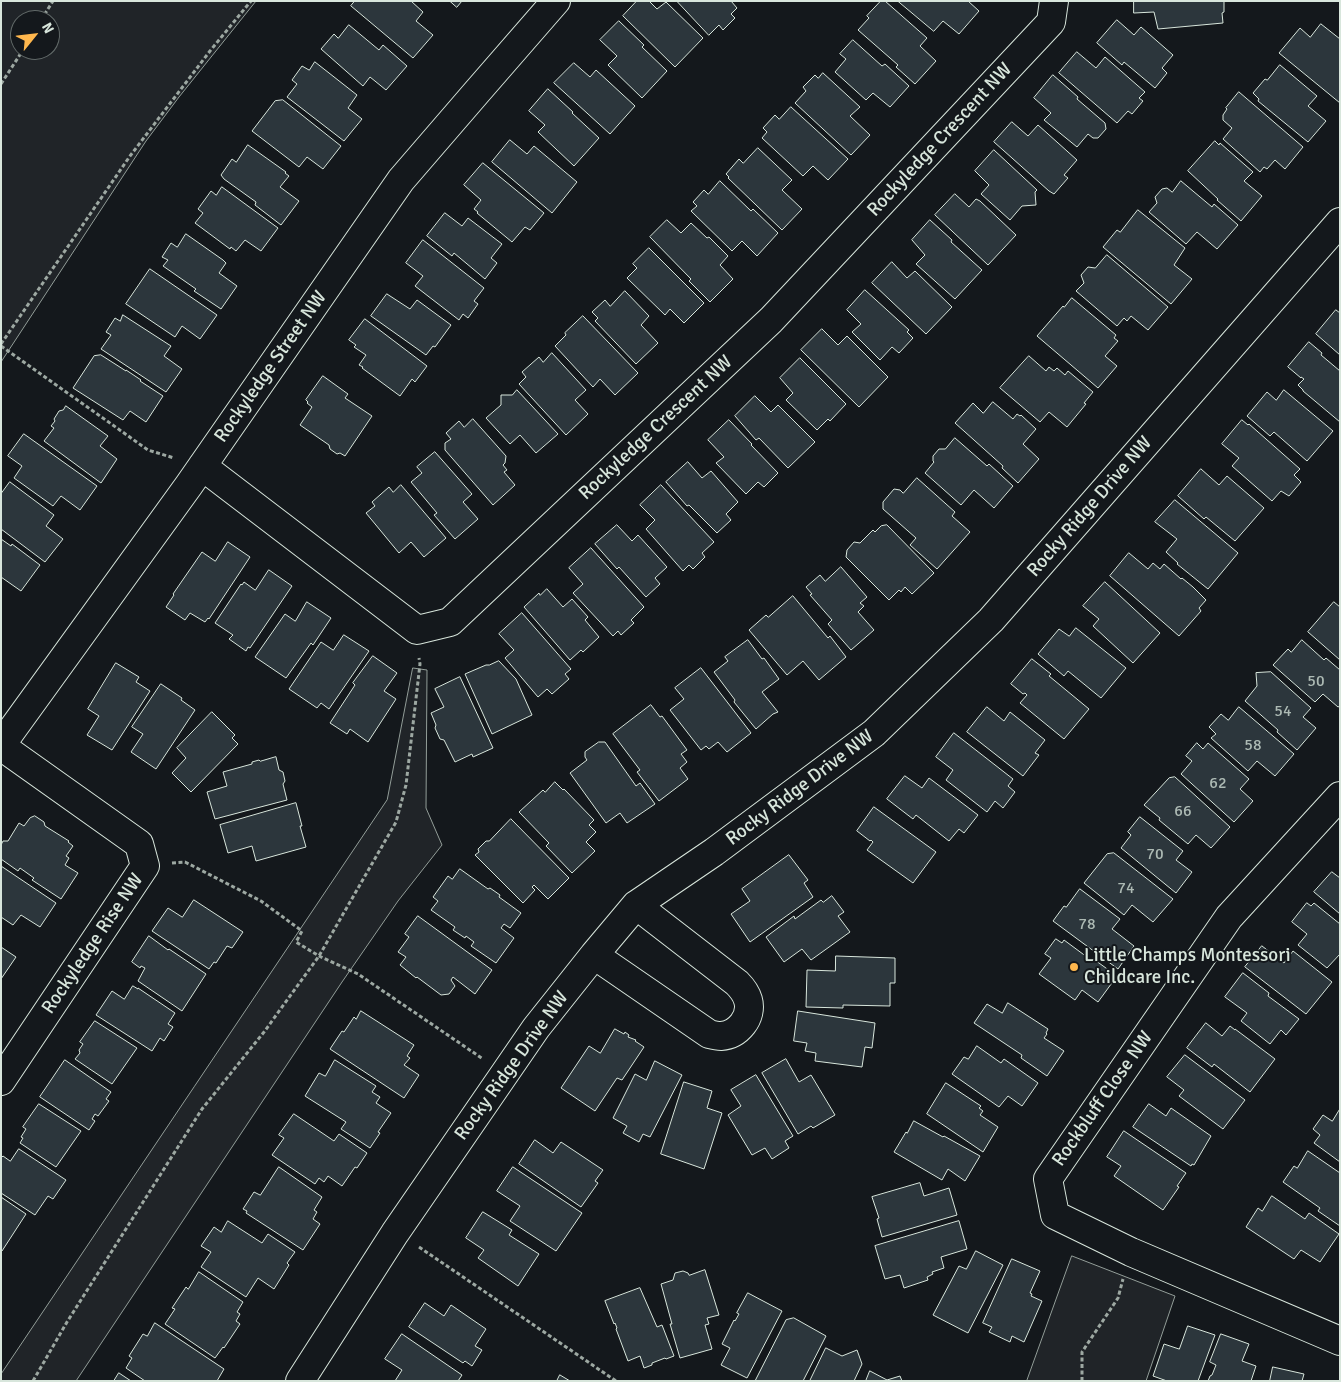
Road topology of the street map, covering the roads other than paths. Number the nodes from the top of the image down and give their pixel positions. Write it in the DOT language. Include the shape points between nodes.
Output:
graph roads {
  1 [pos="556,1"];
  2 [pos="1054,1"];
  3 [pos="1340,222"];
  4 [pos="202,466"];
  5 [pos="1,745"];
  6 [pos="1340,796"];
  7 [pos="636,905"];
  8 [pos="594,955"];
  9 [pos="1,1081"];
  10 [pos="1340,1341"];
  11 [pos="300,1381"];
  1 -- 4 [label="street, Rockyledge Street NW" via="401,180"];
  2 -- 4 [label="street, Rockyledge Crescent NW" via="1051,22 771,320 450,622 416,630"];
  3 -- 7 [label="street, Rocky Ridge Drive NW" via="991,620 874,733 714,852"];
  4 -- 5 [label="street, Rockyledge Street NW"];
  5 -- 9 [label="street, Rockyledge Rise NW" via="139,844 145,866"];
  6 -- 10 [label="street, Rockbluff Close NW" via="1228,917 1048,1179 1055,1215 1131,1252"];
  7 -- 8 [label="street, Rocky Ridge Drive NW"];
  7 -- 8 [label="street" via="744,991 749,1010 740,1029 720,1036 709,1034"];
  8 -- 11 [label="street, Rocky Ridge Drive NW" via="536,1028 395,1232"];
}
